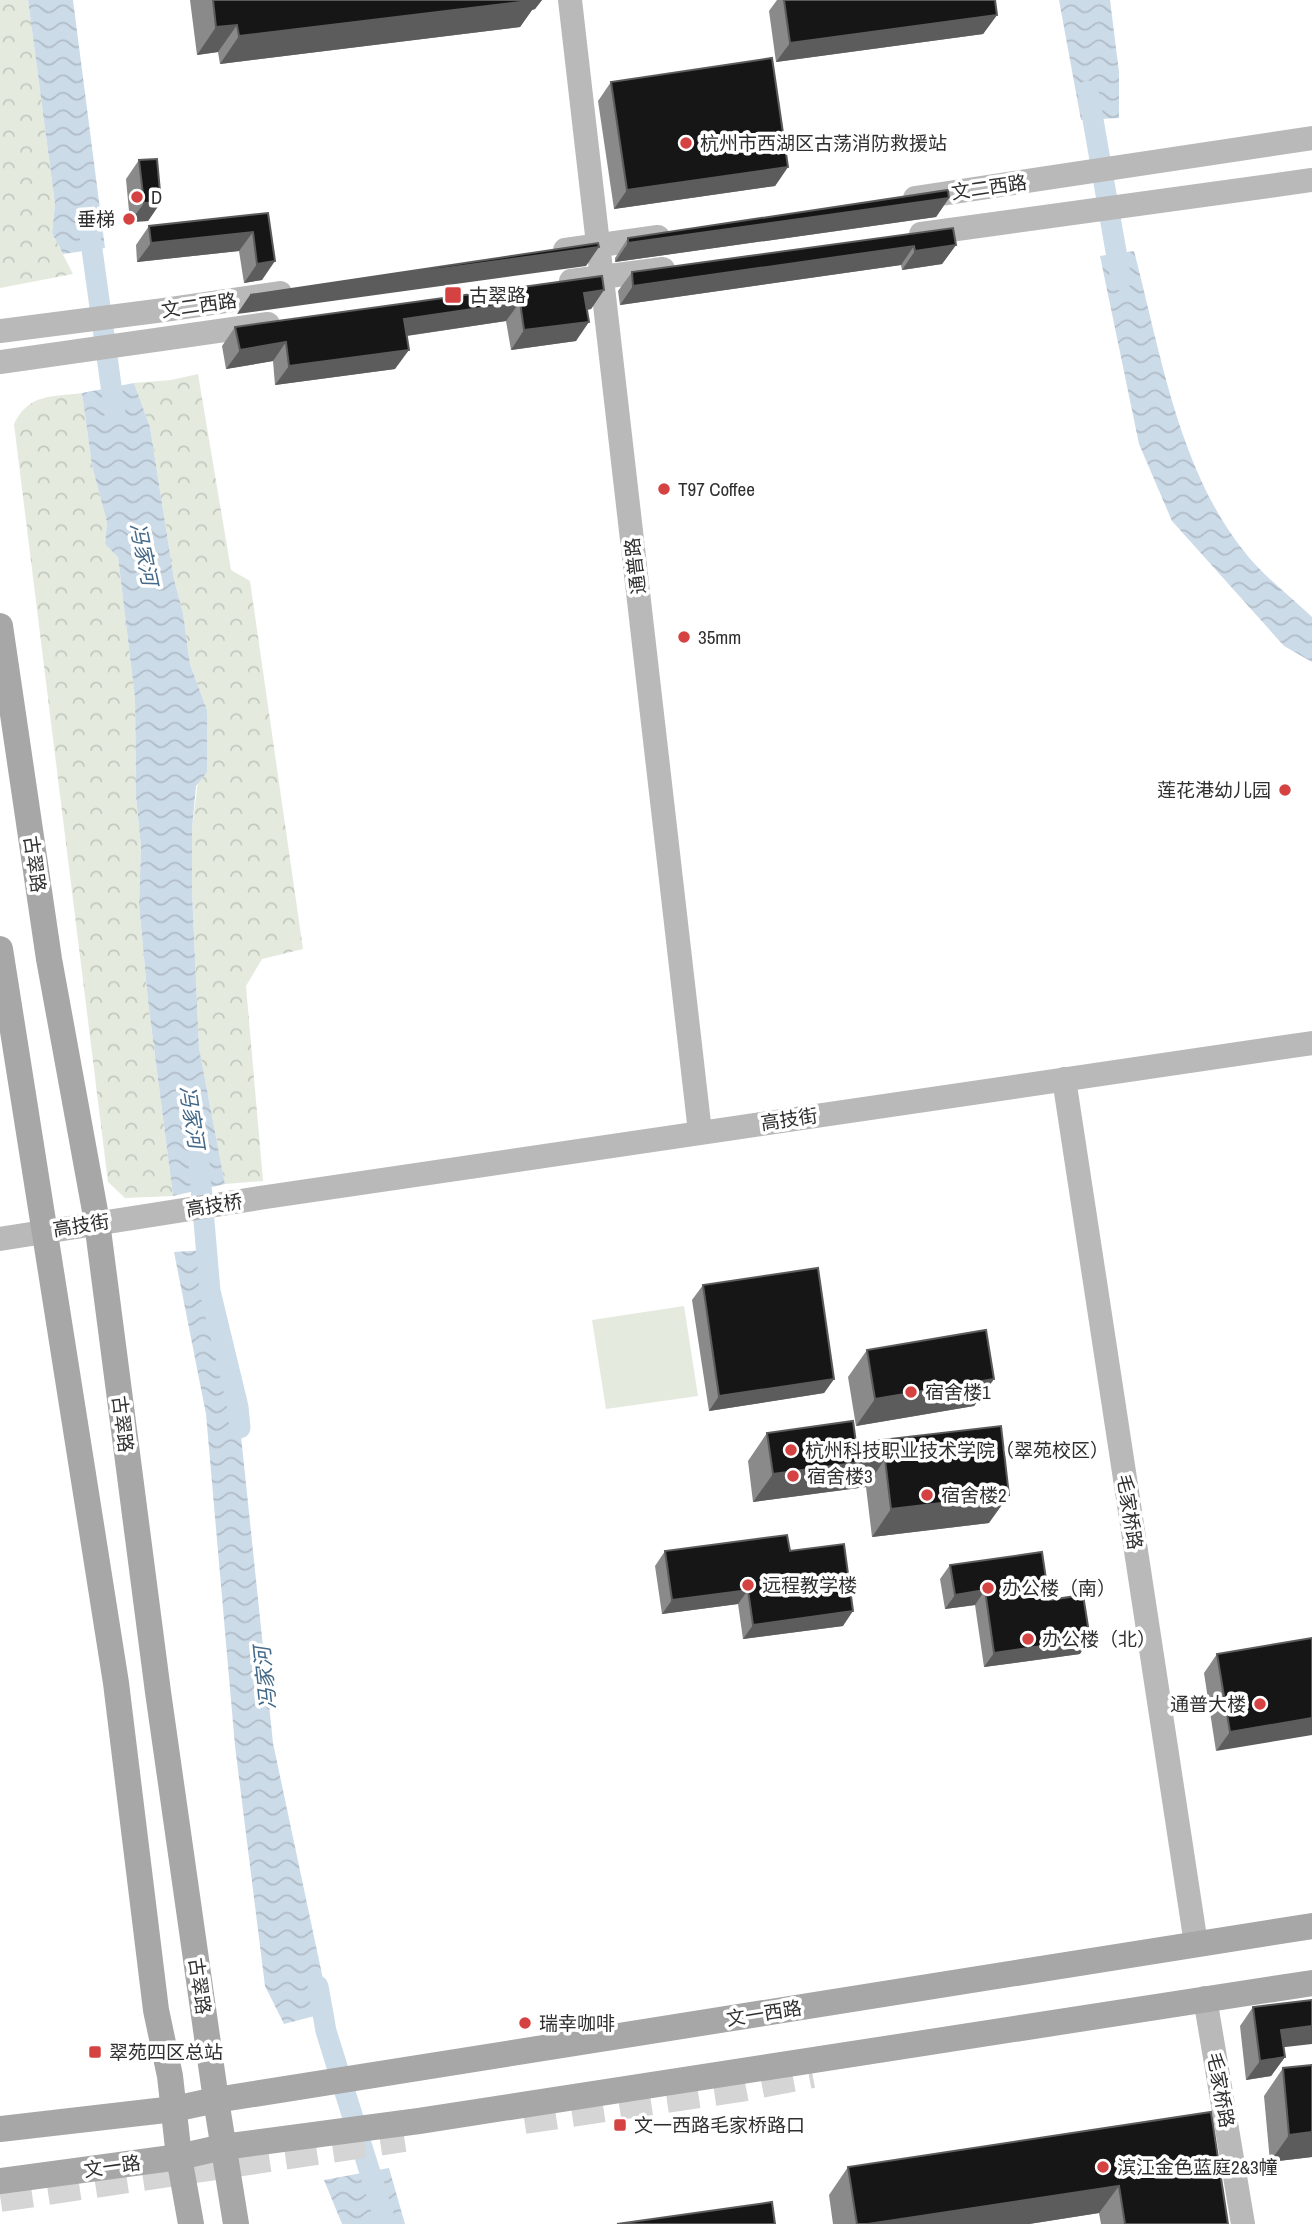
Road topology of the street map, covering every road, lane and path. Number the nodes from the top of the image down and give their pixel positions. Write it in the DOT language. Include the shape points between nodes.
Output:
graph roads {
  1 [pos="570,0"];
  2 [pos="1312,138"];
  3 [pos="1312,180"];
  4 [pos="886,202"];
  5 [pos="675,234"];
  6 [pos="893,238"];
  7 [pos="597,246"];
  8 [pos="543,254"];
  9 [pos="681,266"];
  10 [pos="602,277"];
  11 [pos="547,285"];
  12 [pos="299,290"];
  13 [pos="286,322"];
  14 [pos="0,331"];
  15 [pos="0,362"];
  16 [pos="0,626"];
  17 [pos="0,949"];
  18 [pos="1312,1043"];
  19 [pos="1064,1079"];
  20 [pos="700,1132"];
  21 [pos="266,1197"];
  22 [pos="162,1212"];
  23 [pos="97,1222"];
  24 [pos="44,1231"];
  25 [pos="0,1238"];
  26 [pos="1312,1926"];
  27 [pos="1196,1944"];
  28 [pos="1312,1983"];
  29 [pos="1205,1998"];
  30 [pos="216,2100"];
  31 [pos="174,2109"];
  32 [pos="0,2129"];
  33 [pos="223,2147"];
  34 [pos="179,2157"];
  35 [pos="0,2181"];
  36 [pos="191,2224"];
  37 [pos="236,2224"];
  38 [pos="1244,2224"];
  1 -- 7 [label="street, 通普路"];
  2 -- 4 [label="street, 文二西路"];
  3 -- 6 [label="street, 文二西路"];
  5 -- 7 [label="street"];
  7 -- 8 [label="street"];
  7 -- 10 [label="street, 通普路"];
  9 -- 10 [label="street"];
  10 -- 11 [label="street"];
  10 -- 20 [label="street, 通普路"];
  12 -- 14 [label="street, 文二西路"];
  13 -- 15 [label="street, 文二西路"];
  16 -- 23 [label="main road, 古翠路" via="49,960"];
  17 -- 24 [label="main road"];
  18 -- 19 [label="street, 高技街"];
  19 -- 20 [label="street, 高技街"];
  19 -- 27 [label="street, 毛家桥路"];
  20 -- 21 [label="street, 高技街"];
  21 -- 22 [label="street, 高技桥"];
  22 -- 23 [label="street, 高技街"];
  23 -- 24 [label="street, 高技街"];
  23 -- 30 [label="main road, 古翠路"];
  24 -- 25 [label="street, 高技街"];
  24 -- 31 [label="main road" via="116,1683 156,2010"];
  26 -- 27 [label="main road, 文一西路"];
  27 -- 30 [label="main road, 文一西路"];
  28 -- 29 [label="main road"];
  29 -- 33 [label="main road" via="419,2121"];
  29 -- 38 [label="street, 毛家桥路"];
  30 -- 31 [label="main road"];
  30 -- 33 [label="main road, 古翠路"];
  31 -- 32 [label="main road"];
  31 -- 34 [label="main road"];
  33 -- 34 [label="main road, 文一路"];
  33 -- 37 [label="main road, 古翠路"];
  34 -- 35 [label="main road, 文一路"];
  34 -- 36 [label="main road"];
}
